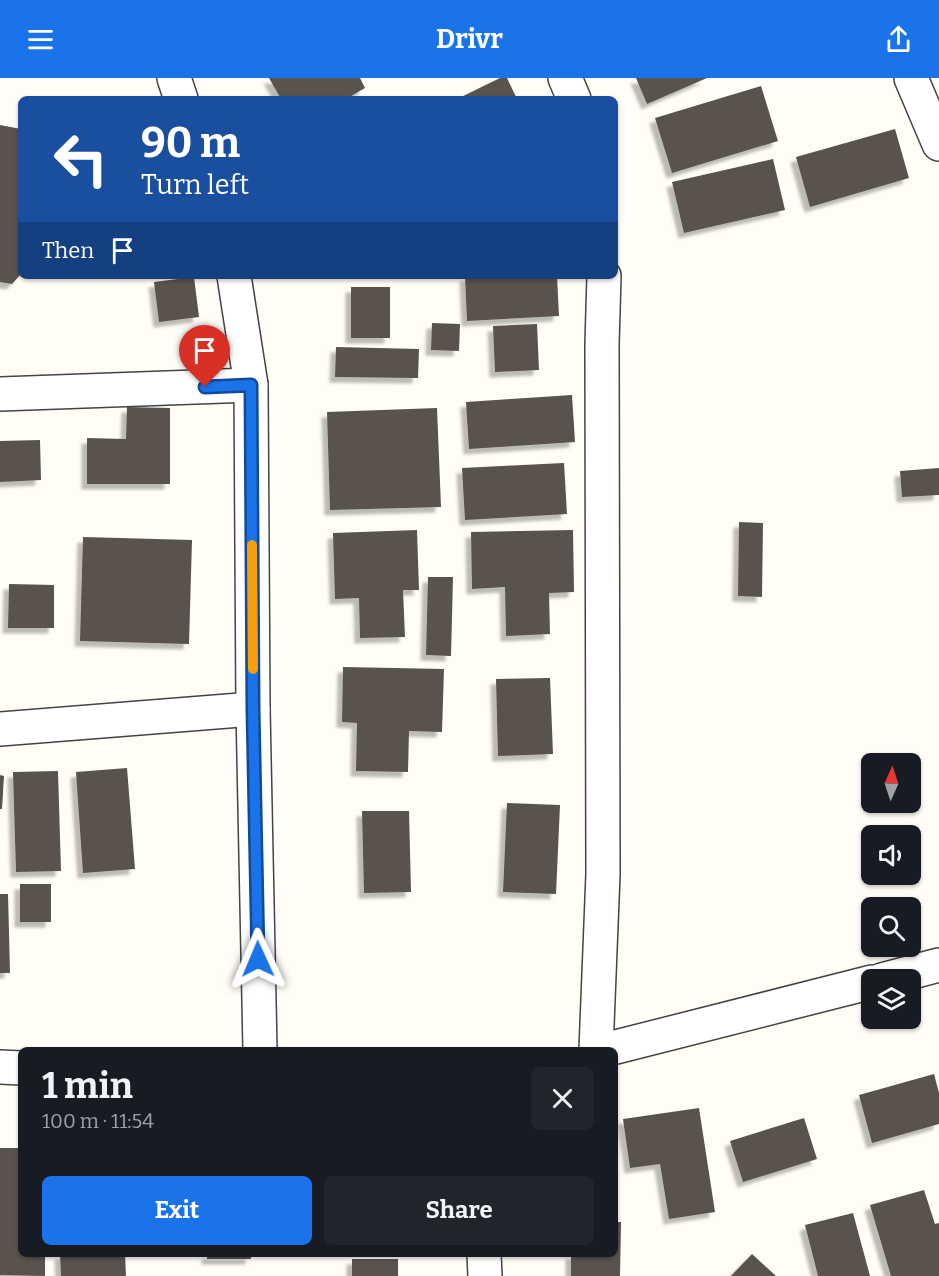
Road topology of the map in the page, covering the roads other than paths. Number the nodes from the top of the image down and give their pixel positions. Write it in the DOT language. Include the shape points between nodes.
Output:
graph roads {
  1 [pos="174,78"];
  2 [pos="565,78"];
  3 [pos="910,78"];
  4 [pos="180,96"];
  5 [pos="573,96"];
  6 [pos="939,144"];
  7 [pos="234,279"];
  8 [pos="604,279"];
  9 [pos="251,385"];
  10 [pos="0,394"];
  11 [pos="253,709"];
  12 [pos="0,729"];
  13 [pos="939,965"];
  14 [pos="921,970"];
  15 [pos="861,985"];
  16 [pos="260,1047"];
  17 [pos="596,1047"];
  18 [pos="616,1047"];
  19 [pos="0,1067"];
  20 [pos="18,1068"];
  21 [pos="484,1257"];
  22 [pos="485,1276"];
  1 -- 4 [label="street"];
  2 -- 5 [label="street"];
  3 -- 6 [label="street"];
  7 -- 9 [label="street"];
  8 -- 17 [label="street" via="603,874"];
  9 -- 10 [label="street"];
  9 -- 11 [label="street"];
  11 -- 12 [label="street"];
  11 -- 16 [label="street"];
  13 -- 14 [label="street"];
  15 -- 18 [label="street"];
  19 -- 20 [label="street"];
  21 -- 22 [label="street"];
}
